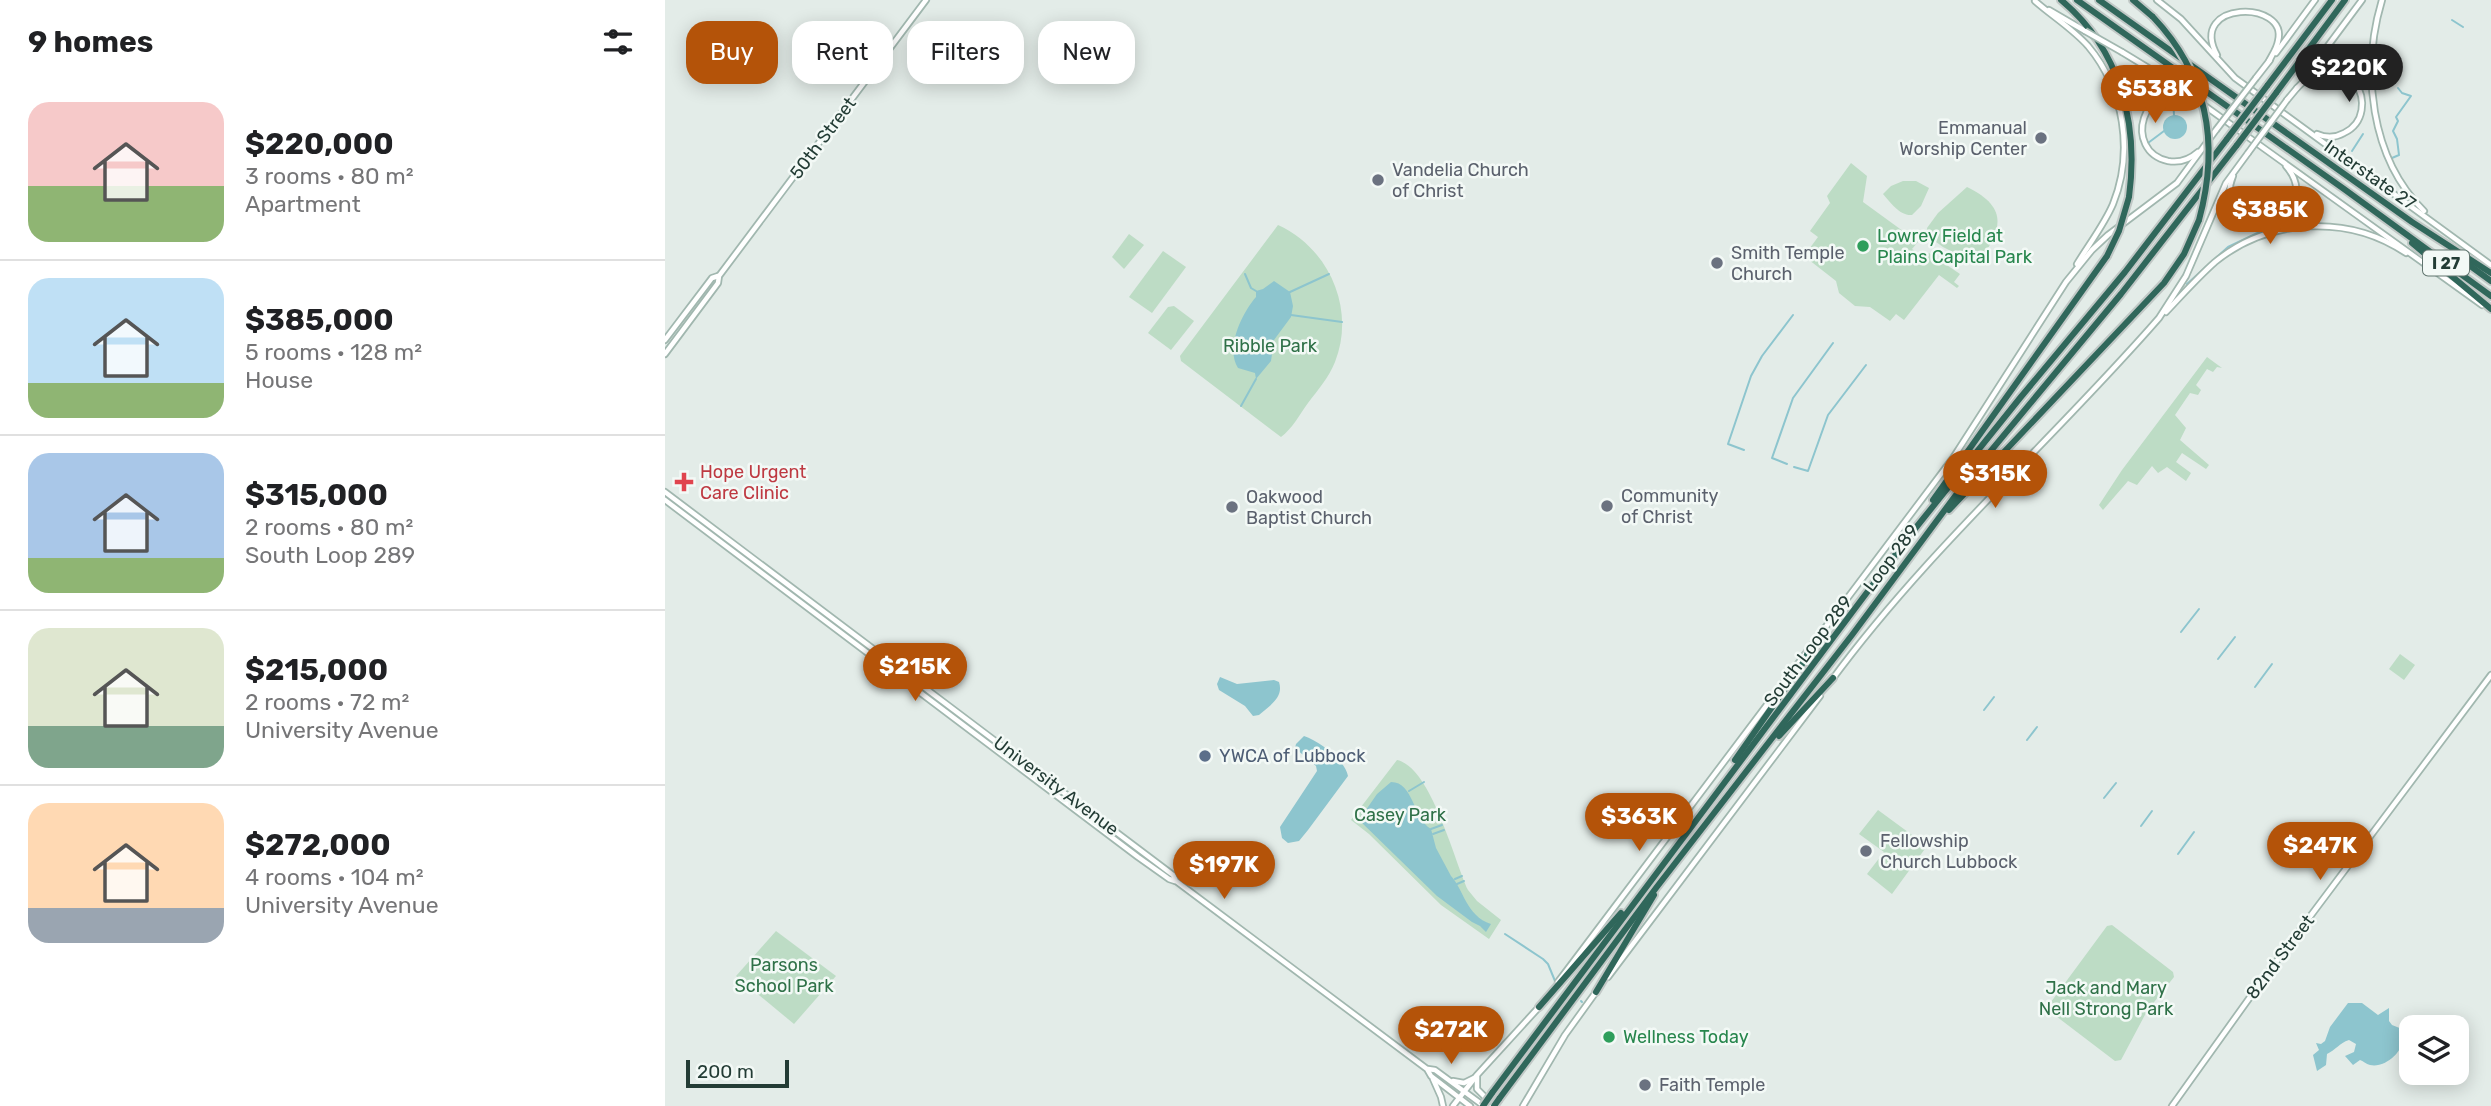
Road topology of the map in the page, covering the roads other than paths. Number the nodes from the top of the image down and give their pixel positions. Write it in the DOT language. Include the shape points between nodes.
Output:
graph roads {
  1 [pos="926,0"];
  2 [pos="2034,0"];
  3 [pos="2061,0"];
  4 [pos="2077,0"];
  5 [pos="2099,0"];
  6 [pos="2133,0"];
  7 [pos="2157,0"];
  8 [pos="2315,0"];
  9 [pos="2332,0"];
  10 [pos="2344,0"];
  11 [pos="2362,0"];
  12 [pos="2382,0"];
  13 [pos="2227,8"];
  14 [pos="2263,8"];
  15 [pos="2269,61"];
  16 [pos="2235,78"];
  17 [pos="2297,88"];
  18 [pos="2209,109"];
  19 [pos="2296,123"];
  20 [pos="2204,147"];
  21 [pos="2280,160"];
  22 [pos="2239,163"];
  23 [pos="2412,222"];
  24 [pos="2401,232"];
  25 [pos="2462,243"];
  26 [pos="2418,260"];
  27 [pos="2491,265"];
  28 [pos="2491,273"];
  29 [pos="719,276"];
  30 [pos="2491,281"];
  31 [pos="2066,282"];
  32 [pos="2491,296"];
  33 [pos="2491,310"];
  34 [pos="2146,332"];
  35 [pos="665,340"];
  36 [pos="665,354"];
  37 [pos="665,492"];
  38 [pos="665,500"];
  39 [pos="1910,535"];
  40 [pos="1918,546"];
  41 [pos="1809,649"];
  42 [pos="2491,675"];
  43 [pos="1833,678"];
  44 [pos="1756,760"];
  45 [pos="1697,818"];
  46 [pos="1176,881"];
  47 [pos="1656,888"];
  48 [pos="1642,891"];
  49 [pos="1596,992"];
  50 [pos="1539,1007"];
  51 [pos="1427,1069"];
  52 [pos="1477,1075"];
  53 [pos="1431,1076"];
  54 [pos="1449,1080"];
  55 [pos="1464,1091"];
  56 [pos="1459,1098"];
  57 [pos="1497,1104"];
  58 [pos="1443,1106"];
  59 [pos="1453,1106"];
  60 [pos="1469,1106"];
  61 [pos="1483,1106"];
  62 [pos="1525,1106"];
  63 [pos="2172,1106"];
  1 -- 29 [label="main road, 50th Street"];
  2 -- 18 [label="main road, bridge"];
  2 -- 31 [label="main road" via="2095,55 2116,96 2123,128 2123,164 2113,202"];
  3 -- 39 [label="highway, bridge" via="2103,47 2125,98 2133,151 2129,197 2107,256"];
  4 -- 24 [label="highway, I 27"];
  5 -- 23 [label="highway, I 27"];
  6 -- 40 [label="highway, bridge" via="2153,17 2196,79 2209,144 2199,220 2164,284"];
  7 -- 16 [label="main road, Interstate 27" via="2181,19"];
  8 -- 15 [label="main road, South Loop 289"];
  9 -- 39 [label="highway, Loop 289, bridge" via="2125,272"];
  10 -- 40 [label="highway, Loop 289, bridge" via="2136,276 1977,467"];
  11 -- 17 [label="main road, South Loop 289"];
  12 -- 25 [label="main road" via="2371,75 2382,143 2409,193"];
  13 -- 16 [label="main road" via="2214,24 2212,41"];
  14 -- 15 [label="main road" via="2275,20 2279,33"];
  15 -- 20 [label="main road, South Loop 289, bridge"];
  16 -- 19 [label="main road, Interstate 27"];
  17 -- 19 [label="main road" via="2319,71 2340,71 2358,86 2362,104 2355,124 2337,136 2319,135"];
  17 -- 22 [label="main road, South Loop 289, bridge"];
  18 -- 20 [label="main road" via="2183,96 2165,96 2149,106 2141,129 2148,149 2164,160 2182,161"];
  18 -- 21 [label="main road"];
  19 -- 25 [label="main road, Interstate 27"];
  20 -- 31 [label="main road, South Loop 289" via="2177,183 2099,243"];
  21 -- 22 [label="main road" via="2294,176 2296,196 2286,215 2268,224 2246,220 2231,203 2229,187"];
  21 -- 26 [label="main road"];
  22 -- 34 [label="main road, South Loop 289" via="2186,276"];
  23 -- 28 [label="highway"];
  23 -- 30 [label="highway, I 27"];
  24 -- 32 [label="highway, I 27"];
  24 -- 33 [label="highway"];
  25 -- 27 [label="main road, Interstate 27"];
  26 -- 33 [label="main road"];
  26 -- 34 [label="main road" via="2380,239 2346,229 2312,226 2279,230 2247,242 2215,262"];
  29 -- 35 [label="main road, 50th Street" via="712,278"];
  29 -- 36 [label="main road, 50th Street" via="718,284"];
  31 -- 41 [label="main road, South Loop 289" via="1969,436"];
  34 -- 43 [label="main road, South Loop 289" via="1930,560"];
  37 -- 46 [label="main road, University Avenue" via="1077,801"];
  38 -- 46 [label="main road, University Avenue"];
  39 -- 45 [label="highway, Loop 289"];
  40 -- 44 [label="highway, Loop 289"];
  41 -- 45 [label="highway"];
  41 -- 50 [label="main road, South Loop 289"];
  42 -- 63 [label="main road, 82nd Street"];
  43 -- 44 [label="highway"];
  43 -- 49 [label="main road, South Loop 289"];
  44 -- 47 [label="highway, Loop 289"];
  45 -- 48 [label="highway, Loop 289"];
  46 -- 51 [label="main road, University Avenue"];
  47 -- 49 [label="highway"];
  47 -- 57 [label="highway, Loop 289"];
  48 -- 50 [label="highway"];
  48 -- 61 [label="highway, Loop 289, bridge"];
  49 -- 62 [label="main road, South Loop 289" via="1565,1035"];
  50 -- 52 [label="main road, South Loop 289"];
  51 -- 53 [label="main road, University Avenue"];
  51 -- 54 [label="main road, University Avenue"];
  52 -- 54 [label="main road" via="1464,1083"];
  52 -- 55 [label="main road, South Loop 289"];
  52 -- 57 [label="main road" via="1480,1093"];
  53 -- 56 [label="main road, University Avenue"];
  53 -- 58 [label="main road"];
  54 -- 55 [label="main road, University Avenue"];
  55 -- 56 [label="main road, South Loop 289"];
  55 -- 61 [label="main road, University Avenue"];
  56 -- 59 [label="main road, South Loop 289"];
  56 -- 60 [label="main road, University Avenue"];
}
